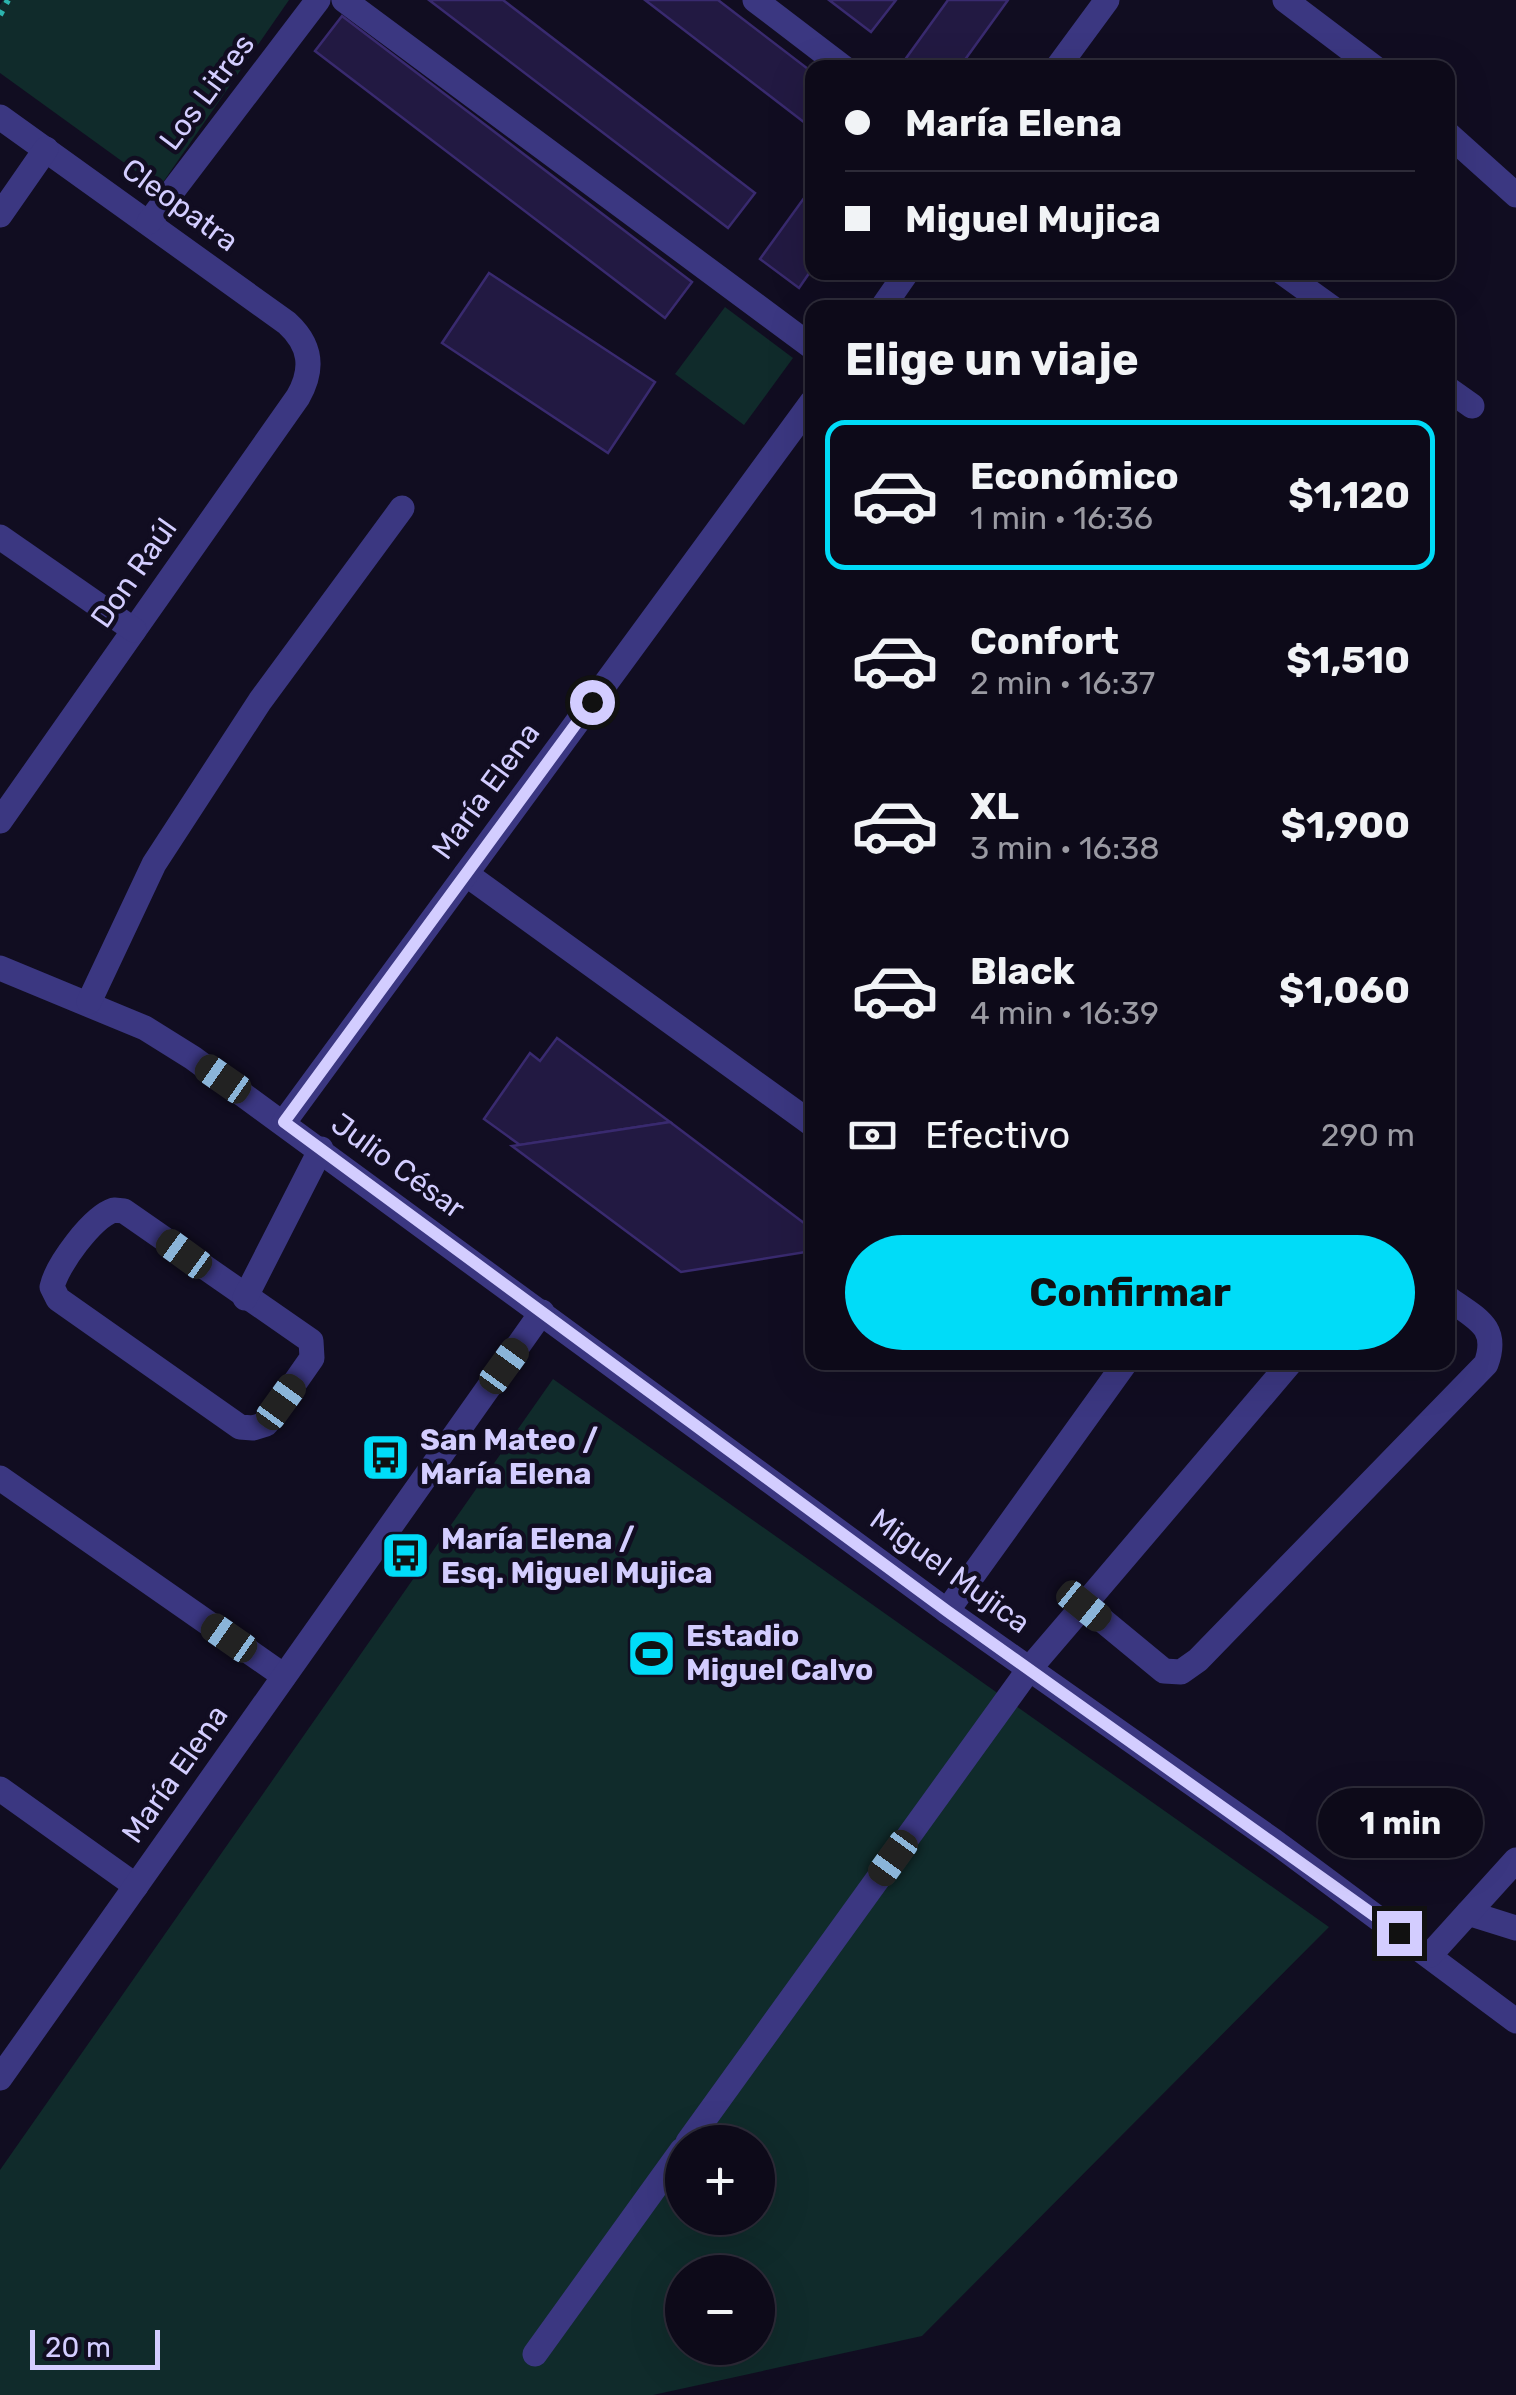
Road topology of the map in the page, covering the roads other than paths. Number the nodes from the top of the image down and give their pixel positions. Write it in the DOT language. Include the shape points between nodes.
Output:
graph roads {
  1 [pos="318,0"];
  2 [pos="344,0"];
  3 [pos="755,0"];
  4 [pos="1107,0"];
  5 [pos="1285,0"];
  6 [pos="834,60"];
  7 [pos="1063,60"];
  8 [pos="1364,60"];
  9 [pos="0,117"];
  10 [pos="1455,140"];
  11 [pos="46,149"];
  12 [pos="1516,195"];
  13 [pos="0,215"];
  14 [pos="149,222"];
  15 [pos="1293,280"];
  16 [pos="1321,300"];
  17 [pos="805,342"];
  18 [pos="308,358"];
  19 [pos="1455,395"];
  20 [pos="1472,406"];
  21 [pos="805,412"];
  22 [pos="402,508"];
  23 [pos="0,537"];
  24 [pos="134,630"];
  25 [pos="0,821"];
  26 [pos="466,874"];
  27 [pos="0,968"];
  28 [pos="89,1002"];
  29 [pos="805,1119"];
  30 [pos="284,1122"];
  31 [pos="321,1149"];
  32 [pos="245,1298"];
  33 [pos="1455,1303"];
  34 [pos="542,1312"];
  35 [pos="1120,1370"];
  36 [pos="1284,1370"];
  37 [pos="0,1478"];
  38 [pos="1084,1606"];
  39 [pos="947,1611"];
  40 [pos="1030,1668"];
  41 [pos="284,1676"];
  42 [pos="0,1789"];
  43 [pos="1516,1860"];
  44 [pos="136,1886"];
  45 [pos="1468,1913"];
  46 [pos="1516,1928"];
  47 [pos="1430,1956"];
  48 [pos="1516,2020"];
  49 [pos="0,2076"];
  50 [pos="700,2125"];
  51 [pos="665,2174"];
  52 [pos="535,2354"];
  1 -- 14 [label="street, Los Litres"];
  2 -- 17 [label="street"];
  3 -- 6 [label="street"];
  4 -- 7 [label="street"];
  5 -- 8 [label="street"];
  9 -- 11 [label="street, Cleopatra"];
  10 -- 12 [label="street"];
  11 -- 13 [label="street"];
  11 -- 14 [label="street, Cleopatra"];
  14 -- 18 [label="street, Cleopatra" via="287,323"];
  15 -- 16 [label="street"];
  18 -- 24 [label="street, Don Raúl" via="298,397"];
  19 -- 20 [label="street"];
  21 -- 26 [label="street, María Elena"];
  22 -- 28 [label="street" via="260,701 154,864"];
  23 -- 24 [label="street"];
  24 -- 25 [label="street, Don Raúl"];
  26 -- 29 [label="street"];
  26 -- 30 [label="street, María Elena"];
  27 -- 28 [label="street, Julio César"];
  28 -- 30 [label="street, Julio César" via="161,1038"];
  30 -- 31 [label="street, Julio César"];
  31 -- 32 [label="street"];
  31 -- 34 [label="street, Julio César"];
  32 -- 32 [label="street" via="311,1341 313,1350 266,1424 253,1428 240,1427 58,1299 52,1288 55,1272 102,1214 114,1210"];
  33 -- 38 [label="street" via="1487,1328 1492,1347 1486,1364 1198,1660 1182,1672 1164,1671"];
  34 -- 39 [label="street, Miguel Mujica"];
  34 -- 41 [label="street, María Elena"];
  35 -- 39 [label="street"];
  36 -- 38 [label="street"];
  37 -- 41 [label="street"];
  38 -- 40 [label="street"];
  39 -- 40 [label="street, Miguel Mujica"];
  40 -- 47 [label="street, Miguel Mujica"];
  40 -- 50 [label="street"];
  41 -- 44 [label="street, María Elena"];
  42 -- 44 [label="street"];
  43 -- 45 [label="street"];
  44 -- 49 [label="street, María Elena"];
  45 -- 46 [label="street"];
  45 -- 47 [label="street"];
  47 -- 48 [label="street, Miguel Mujica"];
  51 -- 52 [label="street"];
}
